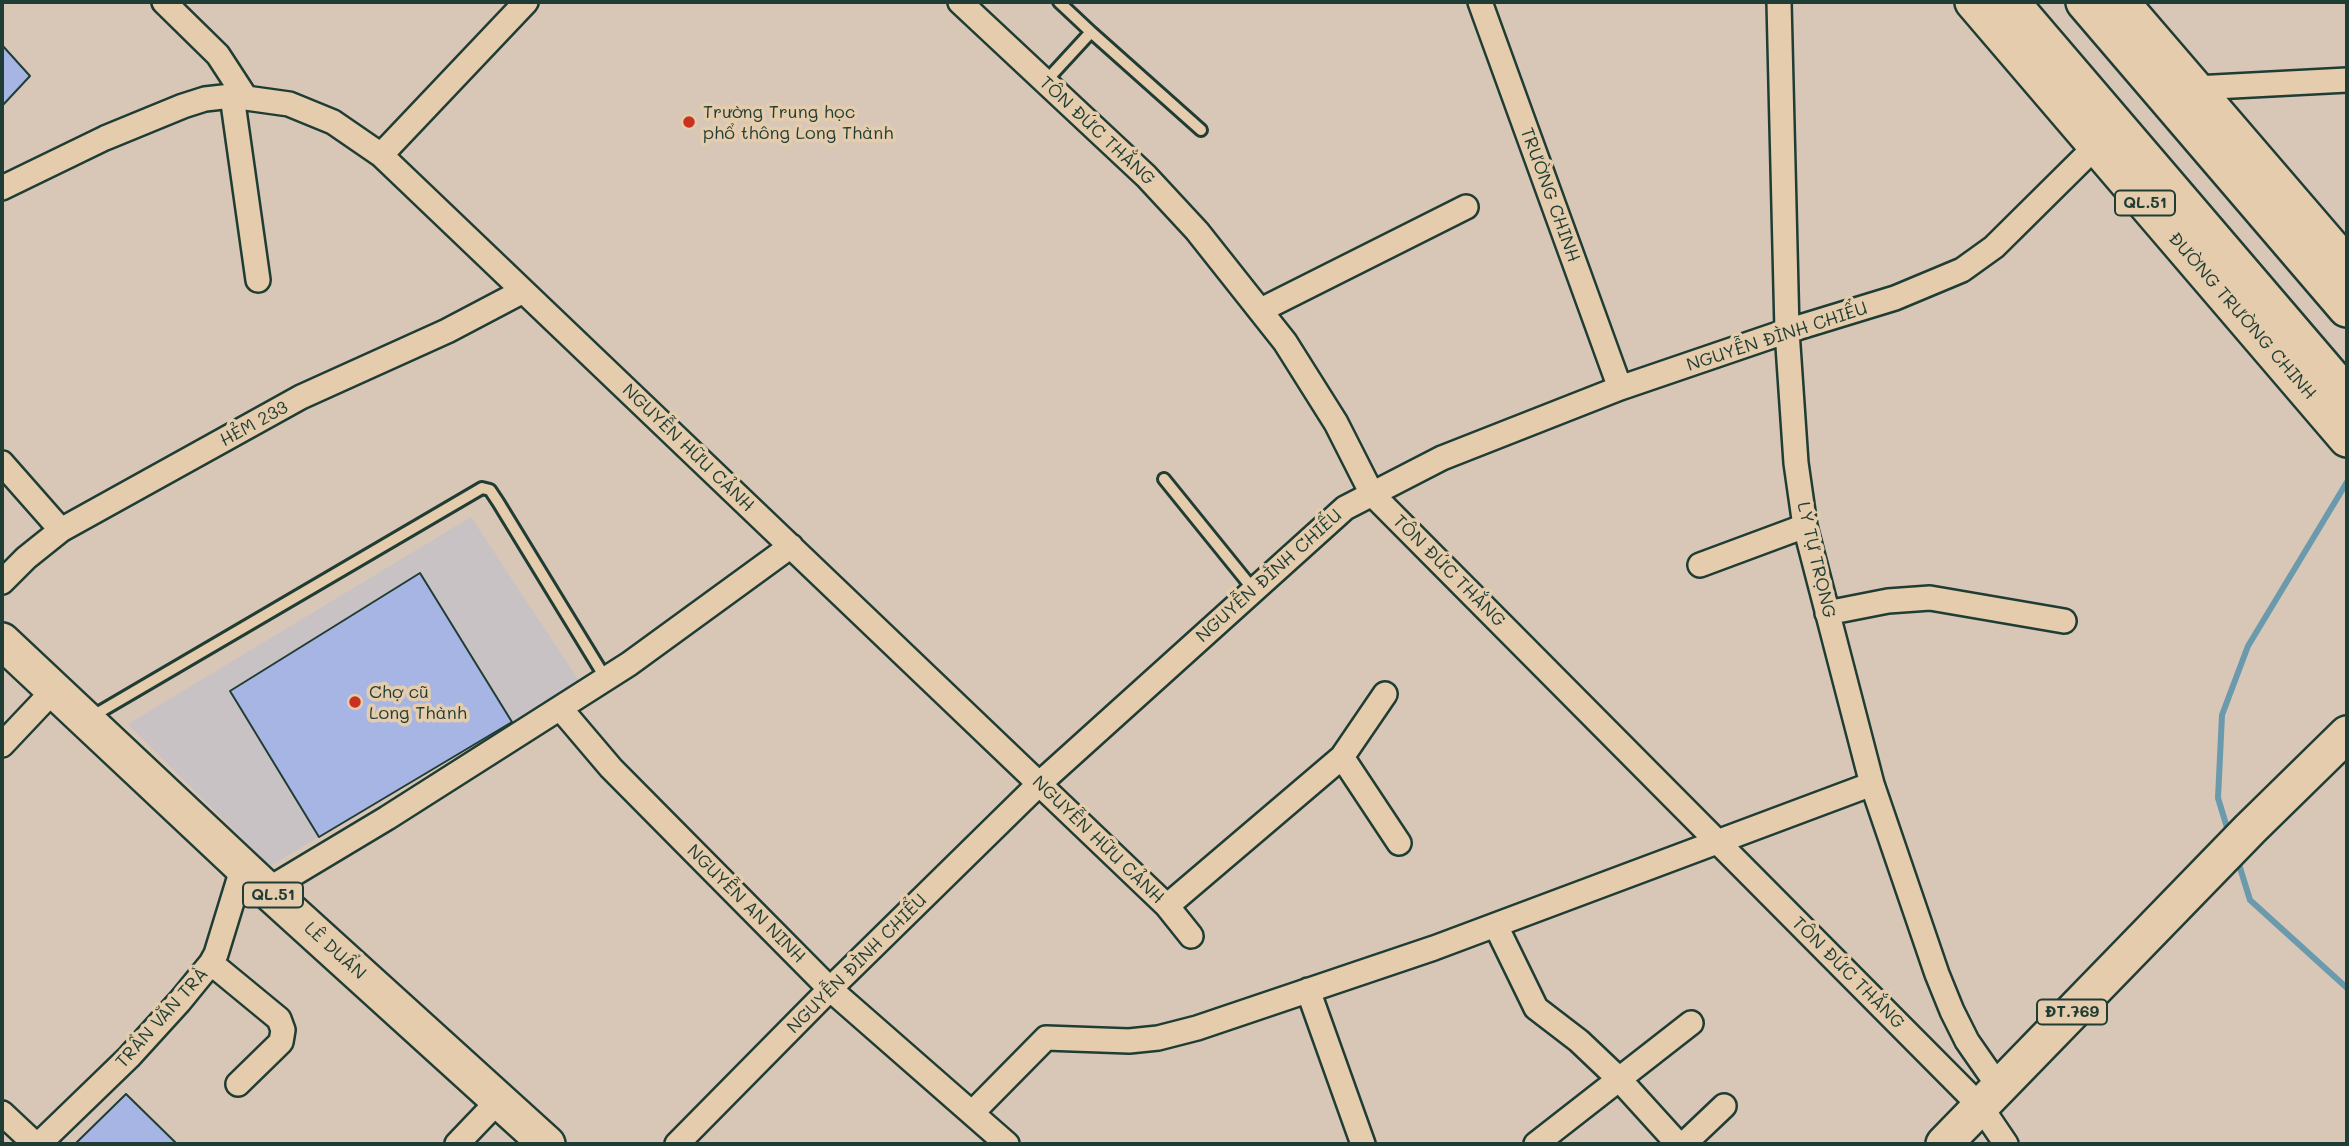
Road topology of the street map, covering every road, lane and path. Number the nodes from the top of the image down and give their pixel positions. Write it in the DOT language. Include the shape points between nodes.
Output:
graph roads {
  1 [pos="164,2"];
  2 [pos="526,2"];
  3 [pos="960,2"];
  4 [pos="1059,2"];
  5 [pos="1480,2"];
  6 [pos="1779,2"];
  7 [pos="1973,2"];
  8 [pos="2010,2"];
  9 [pos="2085,2"];
  10 [pos="2122,2"];
  11 [pos="1091,32"];
  12 [pos="2347,80"];
  13 [pos="1045,82"];
  14 [pos="239,97"];
  15 [pos="2185,98"];
  16 [pos="1201,130"];
  17 [pos="2106,136"];
  18 [pos="381,155"];
  19 [pos="2,188"];
  20 [pos="1466,207"];
  21 [pos="2347,265"];
  22 [pos="258,280"];
  23 [pos="523,291"];
  24 [pos="2347,308"];
  25 [pos="1261,310"];
  26 [pos="1787,331"];
  27 [pos="1620,388"];
  28 [pos="2335,396"];
  29 [pos="2347,439"];
  30 [pos="2,463"];
  31 [pos="1164,478"];
  32 [pos="1372,494"];
  33 [pos="1805,526"];
  34 [pos="61,530"];
  35 [pos="791,546"];
  36 [pos="1700,565"];
  37 [pos="2,582"];
  38 [pos="1253,589"];
  39 [pos="1827,613"];
  40 [pos="2064,621"];
  41 [pos="2,641"];
  42 [pos="606,679"];
  43 [pos="53,691"];
  44 [pos="1385,694"];
  45 [pos="560,708"];
  46 [pos="86,721"];
  47 [pos="2344,745"];
  48 [pos="2,746"];
  49 [pos="1342,757"];
  50 [pos="1039,784"];
  51 [pos="1872,784"];
  52 [pos="1718,841"];
  53 [pos="1399,843"];
  54 [pos="243,866"];
  55 [pos="267,890"];
  56 [pos="1167,906"];
  57 [pos="1496,926"];
  58 [pos="1191,936"];
  59 [pos="211,963"];
  60 [pos="830,989"];
  61 [pos="1308,990"];
  62 [pos="1690,1023"];
  63 [pos="1619,1079"];
  64 [pos="237,1084"];
  65 [pos="1990,1097"];
  66 [pos="500,1099"];
  67 [pos="1724,1107"];
  68 [pos="2,1113"];
  69 [pos="972,1113"];
  70 [pos="37,1144"];
  71 [pos="457,1144"];
  72 [pos="547,1144"];
  73 [pos="677,1144"];
  74 [pos="1007,1144"];
  75 [pos="1363,1144"];
  76 [pos="1536,1144"];
  77 [pos="1678,1144"];
  78 [pos="1684,1144"];
  79 [pos="1944,1144"];
  80 [pos="2006,1144"];
  1 -- 14 [label="street" via="218,55"];
  2 -- 18 [label="street"];
  3 -- 13 [label="street, TÔN ĐỨC THẮNG"];
  4 -- 11 [label="lane"];
  5 -- 27 [label="street, TRƯỜNG CHINH"];
  6 -- 26 [label="street, LÝ TỰ TRỌNG"];
  7 -- 17 [label="main road, ĐƯỜNG TRƯỜNG CHINH / QL.51"];
  8 -- 17 [label="highway, ĐƯỜNG TRƯỜNG CHINH / QL.51"];
  9 -- 15 [label="highway"];
  10 -- 15 [label="main road"];
  11 -- 13 [label="lane"];
  11 -- 16 [label="lane"];
  12 -- 15 [label="street"];
  13 -- 25 [label="street, TÔN ĐỨC THẮNG" via="1146,176"];
  14 -- 18 [label="street, NGUYỄN HỮU CẢNH" via="289,104 333,122"];
  14 -- 19 [label="street, NGUYỄN HỮU CẢNH" via="183,106"];
  14 -- 22 [label="street"];
  15 -- 21 [label="main road"];
  15 -- 24 [label="highway"];
  17 -- 26 [label="street, NGUYỄN ĐÌNH CHIỂU" via="1994,247 1962,270 1895,298"];
  17 -- 28 [label="highway, ĐƯỜNG TRƯỜNG CHINH / QL.51"];
  18 -- 23 [label="street, NGUYỄN HỮU CẢNH"];
  20 -- 25 [label="street"];
  23 -- 34 [label="street, HẺM 233" via="301,397"];
  23 -- 35 [label="street, NGUYỄN HỮU CẢNH"];
  25 -- 32 [label="street, TÔN ĐỨC THẮNG" via="1336,423"];
  26 -- 27 [label="street, NGUYỄN ĐÌNH CHIỂU"];
  26 -- 33 [label="street, LÝ TỰ TRỌNG"];
  27 -- 32 [label="street, NGUYỄN ĐÌNH CHIỂU" via="1442,458"];
  28 -- 29 [label="main road, ĐƯỜNG TRƯỜNG CHINH / QL.51"];
  30 -- 34 [label="street"];
  31 -- 38 [label="lane"];
  32 -- 38 [label="street, NGUYỄN ĐÌNH CHIỂU" via="1327,522"];
  32 -- 52 [label="street, TÔN ĐỨC THẮNG"];
  33 -- 36 [label="street"];
  33 -- 39 [label="street, LÝ TỰ TRỌNG"];
  34 -- 37 [label="street, HẺM 233"];
  35 -- 42 [label="street"];
  35 -- 50 [label="street, NGUYỄN HỮU CẢNH"];
  38 -- 50 [label="street, NGUYỄN ĐÌNH CHIỂU"];
  39 -- 40 [label="street" via="1930,598"];
  39 -- 51 [label="street, LÝ TỰ TRỌNG"];
  41 -- 43 [label="main road, LÊ DUẨN / QL.51"];
  42 -- 45 [label="street"];
  42 -- 46 [label="lane" via="498,502 482,488"];
  43 -- 46 [label="main road, LÊ DUẨN / QL.51"];
  43 -- 48 [label="street"];
  44 -- 49 [label="street"];
  45 -- 55 [label="street"];
  45 -- 60 [label="street, NGUYỄN AN NINH" via="611,768"];
  46 -- 54 [label="main road, LÊ DUẨN / QL.51"];
  47 -- 65 [label="main road, ĐT.769" via="2250,829"];
  49 -- 53 [label="street"];
  49 -- 56 [label="street"];
  50 -- 56 [label="street, NGUYỄN HỮU CẢNH"];
  50 -- 60 [label="street, NGUYỄN ĐÌNH CHIỂU"];
  51 -- 52 [label="street"];
  51 -- 65 [label="street, LÝ TỰ TRỌNG" via="1952,1011"];
  52 -- 57 [label="street"];
  52 -- 65 [label="street, TÔN ĐỨC THẮNG"];
  54 -- 55 [label="main road, LÊ DUẨN / QL.51"];
  54 -- 59 [label="street, TRẦN VĂN TRÀ"];
  55 -- 66 [label="main road, LÊ DUẨN / QL.51"];
  56 -- 58 [label="street, NGUYỄN HỮU CẢNH"];
  57 -- 61 [label="street"];
  57 -- 63 [label="street" via="1536,1008"];
  59 -- 64 [label="street" via="279,1019 283,1030 281,1042"];
  59 -- 70 [label="street, TRẦN VĂN TRÀ" via="129,1057"];
  60 -- 69 [label="street, NGUYỄN AN NINH"];
  60 -- 73 [label="street, NGUYỄN ĐÌNH CHIỂU"];
  61 -- 69 [label="street" via="1158,1038 1046,1038"];
  61 -- 75 [label="street"];
  62 -- 63 [label="street"];
  63 -- 76 [label="street"];
  63 -- 77 [label="street"];
  65 -- 79 [label="main road, ĐT.769"];
  65 -- 80 [label="street, LÝ TỰ TRỌNG"];
  66 -- 71 [label="street"];
  66 -- 72 [label="main road, LÊ DUẨN / QL.51"];
  67 -- 78 [label="street"];
  68 -- 70 [label="street"];
  69 -- 74 [label="street, NGUYỄN AN NINH"];
}
